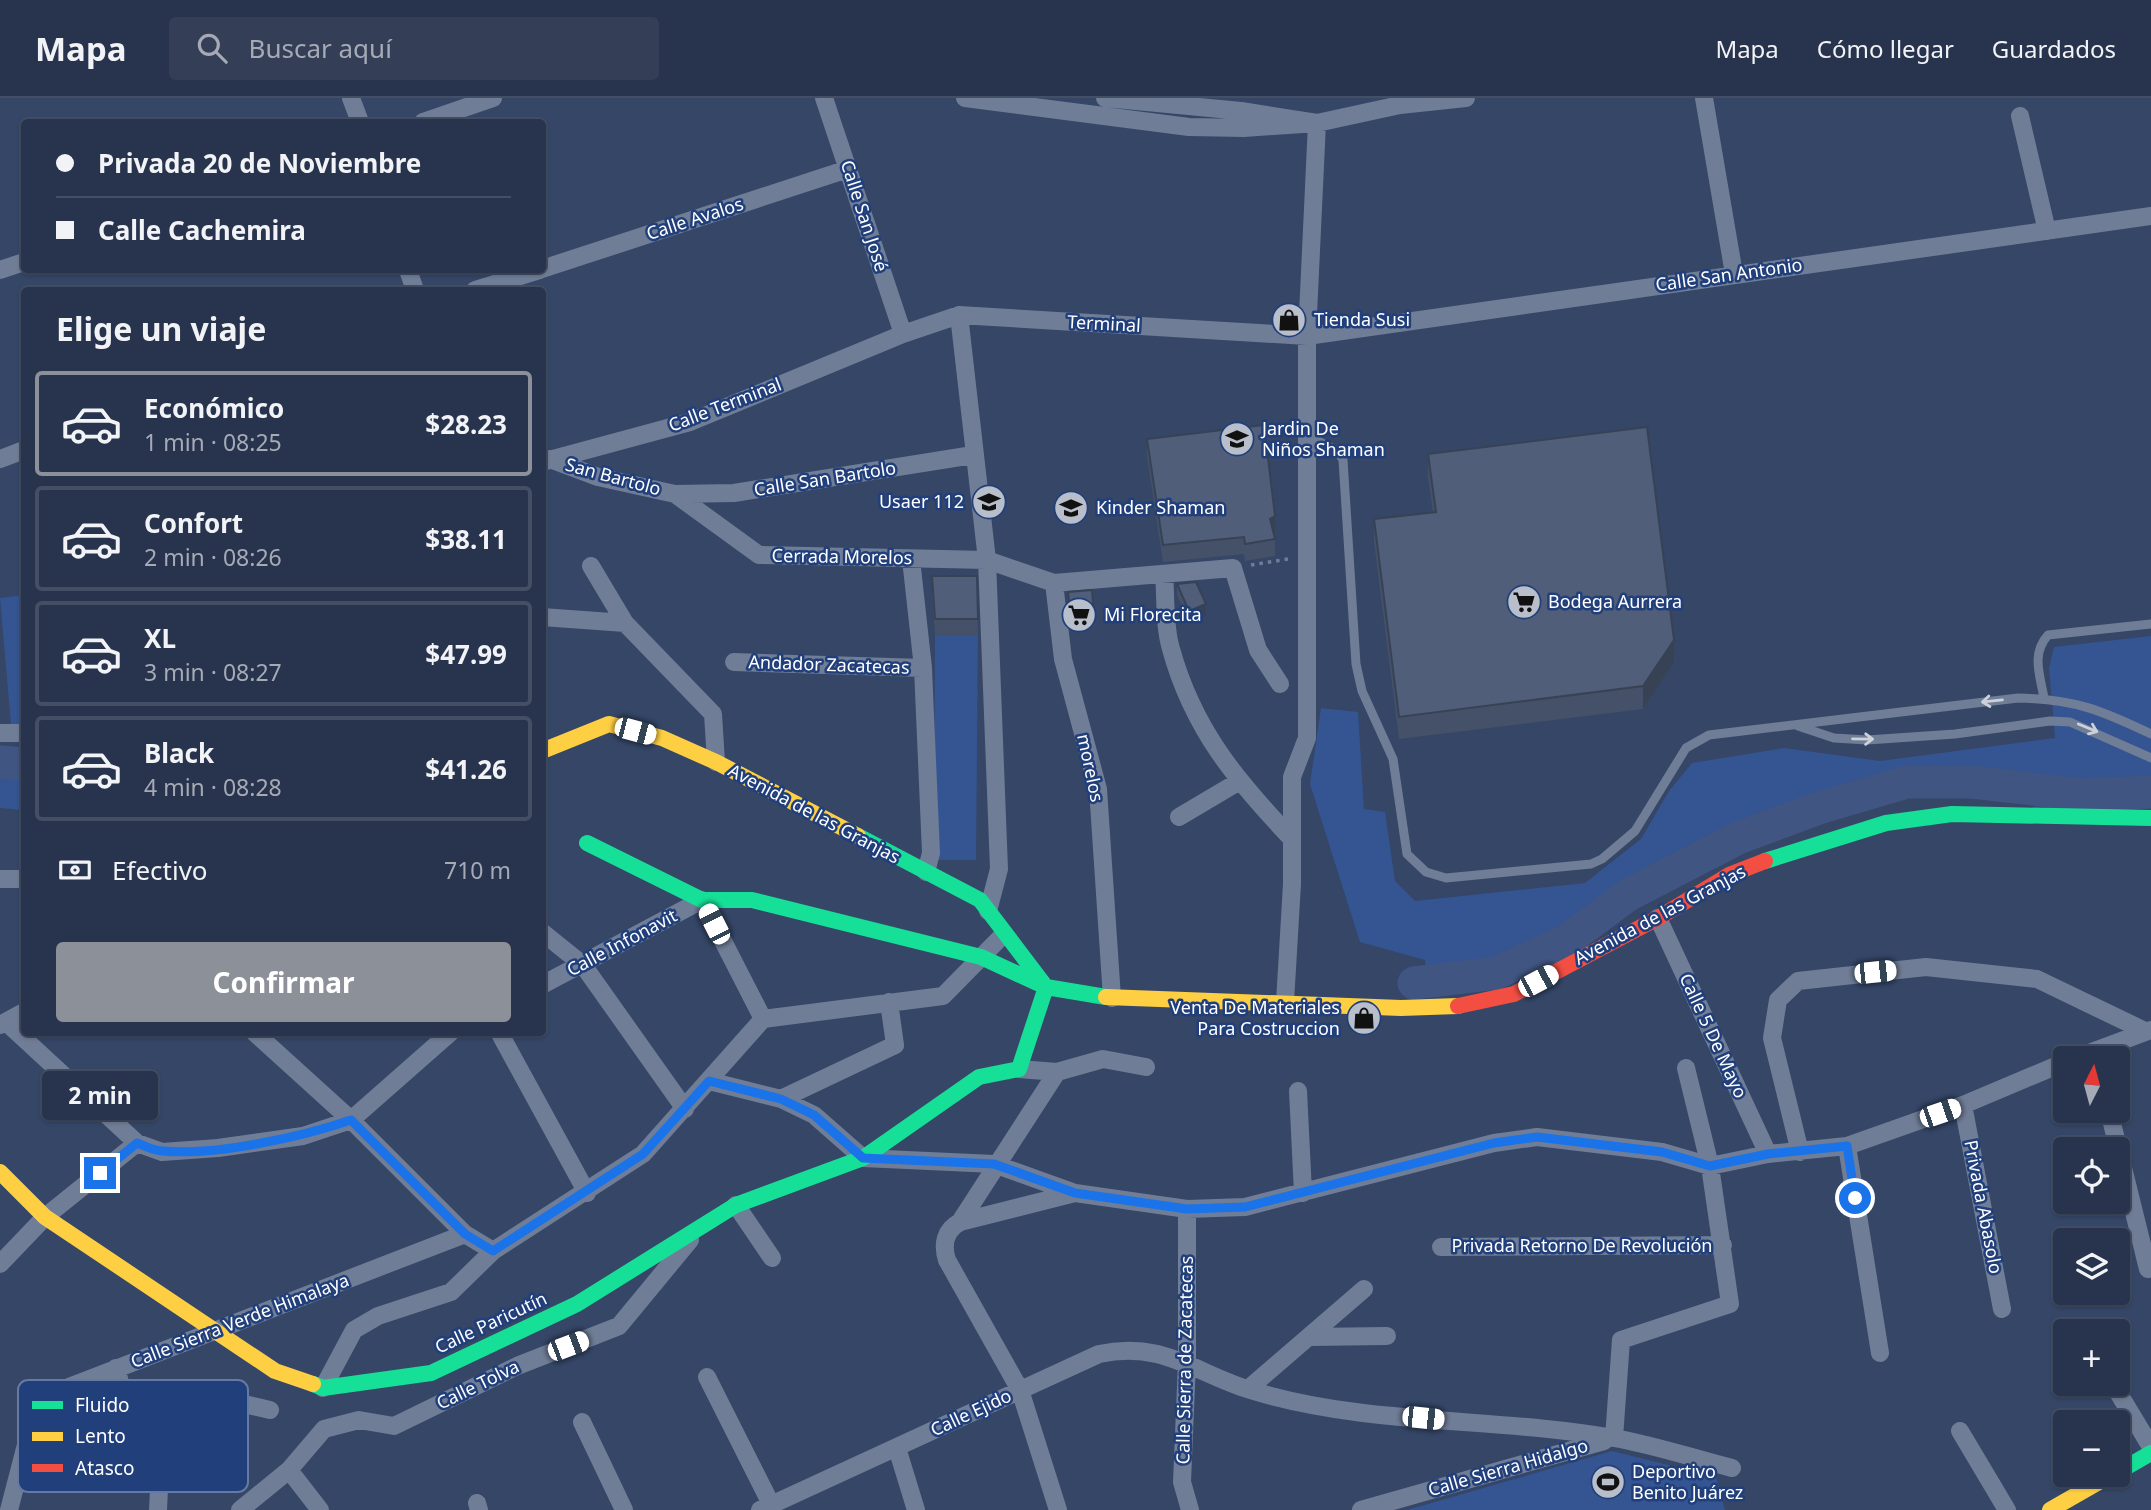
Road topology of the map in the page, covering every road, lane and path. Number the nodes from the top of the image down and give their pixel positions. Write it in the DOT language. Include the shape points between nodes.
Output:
graph roads {
  1 [pos="351,98"];
  2 [pos="494,98"];
  3 [pos="824,98"];
  4 [pos="965,98"];
  5 [pos="1105,98"];
  6 [pos="1466,98"];
  7 [pos="1704,98"];
  8 [pos="1400,102"];
  9 [pos="2021,116"];
  10 [pos="359,119"];
  11 [pos="432,119"];
  12 [pos="1317,123"];
  13 [pos="848,169"];
  14 [pos="2151,216"];
  15 [pos="2047,231"];
  16 [pos="21,263"];
  17 [pos="546,267"];
  18 [pos="0,271"];
  19 [pos="528,273"];
  20 [pos="1734,274"];
  21 [pos="484,287"];
  22 [pos="959,315"];
  23 [pos="903,334"];
  24 [pos="1307,336"];
  25 [pos="1308,436"];
  26 [pos="21,451"];
  27 [pos="973,455"];
  28 [pos="0,459"];
  29 [pos="546,461"];
  30 [pos="676,494"];
  31 [pos="1308,556"];
  32 [pos="911,559"];
  33 [pos="987,560"];
  34 [pos="591,566"];
  35 [pos="1233,568"];
  36 [pos="1164,574"];
  37 [pos="1054,583"];
  38 [pos="546,617"];
  39 [pos="625,623"];
  40 [pos="2151,624"];
  41 [pos="734,662"];
  42 [pos="923,668"];
  43 [pos="1280,684"];
  44 [pos="2044,698"];
  45 [pos="1797,726"];
  46 [pos="0,733"];
  47 [pos="21,733"];
  48 [pos="2151,734"];
  49 [pos="546,749"];
  50 [pos="2151,758"];
  51 [pos="716,762"];
  52 [pos="1237,782"];
  53 [pos="1179,817"];
  54 [pos="2151,818"];
  55 [pos="1292,839"];
  56 [pos="587,842"];
  57 [pos="926,873"];
  58 [pos="0,878"];
  59 [pos="21,879"];
  60 [pos="702,900"];
  61 [pos="988,911"];
  62 [pos="1658,918"];
  63 [pos="1004,934"];
  64 [pos="546,935"];
  65 [pos="981,957"];
  66 [pos="583,965"];
  67 [pos="546,983"];
  68 [pos="1046,987"];
  69 [pos="1112,998"];
  70 [pos="889,1002"];
  71 [pos="1285,1002"];
  72 [pos="21,1014"];
  73 [pos="763,1019"];
  74 [pos="4,1024"];
  75 [pos="2148,1030"];
  76 [pos="258,1036"];
  77 [pos="441,1036"];
  78 [pos="501,1036"];
  79 [pos="2113,1046"];
  80 [pos="2053,1067"];
  81 [pos="1146,1068"];
  82 [pos="1686,1068"];
  83 [pos="1019,1069"];
  84 [pos="1057,1072"];
  85 [pos="709,1081"];
  86 [pos="1298,1091"];
  87 [pos="781,1099"];
  88 [pos="1963,1105"];
  89 [pos="685,1109"];
  90 [pos="351,1120"];
  91 [pos="2112,1124"];
  92 [pos="137,1143"];
  93 [pos="1847,1146"];
  94 [pos="1800,1152"];
  95 [pos="1768,1154"];
  96 [pos="863,1158"];
  97 [pos="994,1164"];
  98 [pos="1710,1166"];
  99 [pos="0,1172"];
  100 [pos="587,1193"];
  101 [pos="1075,1193"];
  102 [pos="1303,1193"];
  103 [pos="736,1205"];
  104 [pos="1187,1209"];
  105 [pos="45,1217"];
  106 [pos="960,1222"];
  107 [pos="701,1226"];
  108 [pos="465,1234"];
  109 [pos="1723,1245"];
  110 [pos="1441,1247"];
  111 [pos="493,1251"];
  112 [pos="772,1258"];
  113 [pos="0,1264"];
  114 [pos="2148,1269"];
  115 [pos="1364,1289"];
  116 [pos="2002,1310"];
  117 [pos="218,1332"];
  118 [pos="1309,1336"];
  119 [pos="1387,1336"];
  120 [pos="1880,1353"];
  121 [pos="1187,1362"];
  122 [pos="116,1368"];
  123 [pos="707,1377"];
  124 [pos="86,1380"];
  125 [pos="119,1380"];
  126 [pos="323,1388"];
  127 [pos="1020,1390"];
  128 [pos="1248,1390"];
  129 [pos="2120,1396"];
  130 [pos="248,1405"];
  131 [pos="270,1410"];
  132 [pos="582,1422"];
  133 [pos="1960,1431"];
  134 [pos="1614,1438"];
  135 [pos="2151,1447"];
  136 [pos="897,1448"];
  137 [pos="2151,1453"];
  138 [pos="2130,1465"];
  139 [pos="1732,1468"];
  140 [pos="289,1471"];
  141 [pos="18,1476"];
  142 [pos="2090,1487"];
  143 [pos="159,1492"];
  144 [pos="768,1508"];
  145 [pos="9,1510"];
  146 [pos="158,1510"];
  147 [pos="240,1510"];
  148 [pos="320,1510"];
  149 [pos="624,1510"];
  150 [pos="916,1510"];
  151 [pos="1058,1510"];
  152 [pos="1190,1510"];
  153 [pos="1362,1510"];
  154 [pos="2007,1510"];
  155 [pos="2050,1510"];
  1 -- 10 [label="street"];
  2 -- 11 [label="street"];
  3 -- 13 [label="street, Calle San José"];
  4 -- 12 [label="street" via="1189,127"];
  5 -- 12 [label="street"];
  6 -- 8 [label="street"];
  7 -- 20 [label="street"];
  8 -- 12 [label="street"];
  9 -- 15 [label="street"];
  12 -- 24 [label="street"];
  13 -- 17 [label="street, Calle Avalos"];
  13 -- 23 [label="street, Calle San José"];
  14 -- 15 [label="street, Calle San Antonio"];
  15 -- 20 [label="street, Calle San Antonio"];
  16 -- 18 [label="street"];
  19 -- 21 [label="street, Calle Avalos"];
  20 -- 24 [label="street, Calle San Antonio"];
  22 -- 23 [label="street, Terminal"];
  22 -- 24 [label="street, Terminal"];
  22 -- 27 [label="street"];
  23 -- 29 [label="street, Calle Terminal" via="690,422"];
  24 -- 25 [label="street"];
  25 -- 31 [label="street"];
  25 -- 45 [label="lane" via="1329,444 1343,460 1356,664 1362,691 1393,759 1407,854 1426,872 1446,877 1591,864 1635,831 1686,748 1709,735"];
  26 -- 28 [label="street"];
  27 -- 30 [label="street, Calle San Bartolo" via="734,493"];
  27 -- 33 [label="street"];
  29 -- 30 [label="street, San Bartolo"];
  30 -- 32 [label="street, Cerrada Morelos" via="759,555"];
  31 -- 35 [label="path"];
  31 -- 55 [label="street" via="1307,738 1292,777"];
  32 -- 33 [label="street, Cerrada Morelos"];
  32 -- 42 [label="street"];
  33 -- 37 [label="street, Cerrada Morelos"];
  33 -- 61 [label="street" via="999,869"];
  34 -- 39 [label="street"];
  35 -- 36 [label="street"];
  35 -- 43 [label="street" via="1258,650"];
  36 -- 37 [label="street"];
  36 -- 52 [label="street" via="1170,648 1198,720"];
  37 -- 69 [label="street, morelos" via="1063,659 1098,789"];
  38 -- 39 [label="street"];
  39 -- 51 [label="street" via="713,713"];
  40 -- 44 [label="lane" via="2048,635 2036,655"];
  41 -- 42 [label="street, Andador Zacatecas"];
  42 -- 57 [label="street" via="931,853"];
  44 -- 45 [label="lane, one-way"];
  44 -- 48 [label="lane" via="2096,708"];
  45 -- 50 [label="lane, one-way" via="1834,738 1867,740 2070,722"];
  46 -- 47 [label="street"];
  49 -- 51 [label="street, Avenida de las Granjas" via="609,724 662,738"];
  51 -- 57 [label="street, Avenida de las Granjas"];
  52 -- 53 [label="street"];
  52 -- 55 [label="street"];
  54 -- 62 [label="street, Avenida de las Granjas" via="1952,814 1886,823 1795,849 1728,875"];
  55 -- 71 [label="street"];
  56 -- 60 [label="street"];
  57 -- 61 [label="street, Avenida de las Granjas" via="980,901"];
  58 -- 59 [label="street"];
  60 -- 65 [label="street, Avenida de las Granjas" via="752,900"];
  60 -- 66 [label="street, Calle Infonavit"];
  60 -- 73 [label="street"];
  61 -- 63 [label="street, Avenida de las Granjas"];
  62 -- 71 [label="street, Avenida de las Granjas" via="1514,994 1461,1006"];
  62 -- 95 [label="street, Calle 5 De Mayo"];
  63 -- 65 [label="street"];
  63 -- 68 [label="street, Avenida de las Granjas"];
  64 -- 66 [label="street"];
  65 -- 68 [label="street, Avenida de las Granjas"];
  65 -- 70 [label="street" via="943,996"];
  66 -- 67 [label="street, Calle Infonavit"];
  66 -- 89 [label="street"];
  68 -- 69 [label="street, Avenida de las Granjas"];
  68 -- 83 [label="street"];
  69 -- 71 [label="street, Avenida de las Granjas"];
  70 -- 73 [label="street"];
  70 -- 87 [label="street" via="895,1045"];
  72 -- 74 [label="street"];
  73 -- 85 [label="street"];
  74 -- 92 [label="street"];
  75 -- 79 [label="street"];
  75 -- 94 [label="street" via="2037,979 1926,967 1798,981 1779,1000 1772,1038"];
  76 -- 90 [label="street"];
  77 -- 90 [label="street"];
  78 -- 100 [label="street"];
  80 -- 88 [label="street"];
  81 -- 84 [label="street" via="1103,1059"];
  82 -- 98 [label="street"];
  83 -- 84 [label="street"];
  83 -- 96 [label="street, Calle Paricutín" via="979,1077"];
  84 -- 97 [label="street"];
  85 -- 87 [label="street"];
  85 -- 89 [label="street"];
  86 -- 102 [label="street"];
  87 -- 96 [label="street" via="814,1115"];
  88 -- 93 [label="street"];
  88 -- 116 [label="street, Privada Abasolo"];
  89 -- 100 [label="street" via="643,1154"];
  90 -- 92 [label="street" via="303,1136 218,1148 162,1152"];
  90 -- 108 [label="street"];
  91 -- 114 [label="street"];
  92 -- 105 [label="street"];
  93 -- 94 [label="street"];
  93 -- 120 [label="street"];
  94 -- 95 [label="street"];
  95 -- 98 [label="street"];
  96 -- 97 [label="street"];
  96 -- 103 [label="street, Calle Paricutín"];
  97 -- 101 [label="street"];
  97 -- 106 [label="street"];
  98 -- 102 [label="street" via="1662,1152 1537,1137 1494,1143"];
  98 -- 109 [label="street"];
  99 -- 105 [label="street, Calle Paricutín"];
  100 -- 111 [label="street"];
  101 -- 104 [label="street"];
  101 -- 106 [label="street"];
  102 -- 104 [label="street" via="1245,1207"];
  103 -- 107 [label="street, Calle Paricutín"];
  103 -- 112 [label="street"];
  104 -- 121 [label="street, Calle Sierra de Zacatecas"];
  105 -- 113 [label="street"];
  105 -- 117 [label="street, Calle Paricutín"];
  106 -- 127 [label="street" via="947,1233 947,1260"];
  107 -- 126 [label="street, Calle Paricutín" via="577,1304 431,1373"];
  107 -- 140 [label="street, Calle Tolva" via="619,1326 517,1366 394,1426 359,1420 324,1429"];
  108 -- 111 [label="street"];
  108 -- 117 [label="street, Calle Sierra Verde Himalaya"];
  109 -- 110 [label="street, Privada Retorno De Revolución"];
  109 -- 134 [label="street" via="1730,1304 1621,1340"];
  111 -- 126 [label="street" via="451,1292 378,1316 354,1330"];
  115 -- 118 [label="street"];
  117 -- 122 [label="street, Calle Sierra Verde Himalaya"];
  117 -- 126 [label="street, Calle Paricutín" via="275,1371"];
  118 -- 119 [label="street"];
  118 -- 128 [label="street"];
  121 -- 127 [label="street, Calle Ejido" via="1127,1348 1099,1354"];
  121 -- 128 [label="street, Calle Ejido"];
  121 -- 152 [label="street, Calle Sierra de Zacatecas" via="1182,1482"];
  122 -- 124 [label="street, Calle Sierra Verde Himalaya"];
  122 -- 125 [label="street"];
  123 -- 144 [label="street"];
  127 -- 136 [label="street, Calle Ejido"];
  127 -- 151 [label="street"];
  128 -- 134 [label="street, Calle Ejido" via="1315,1406"];
  129 -- 135 [label="street"];
  130 -- 131 [label="street"];
  132 -- 149 [label="street"];
  133 -- 154 [label="street"];
  134 -- 139 [label="street, Calle Ejido"];
  134 -- 153 [label="street, Calle Sierra Hidalgo"];
  136 -- 144 [label="street, Calle Ejido"];
  136 -- 150 [label="street"];
  137 -- 138 [label="street"];
  140 -- 147 [label="street, Calle Tolva"];
  140 -- 148 [label="street"];
  141 -- 145 [label="street, Calle Sierra Verde Himalaya"];
  142 -- 155 [label="street"];
  143 -- 146 [label="street"];
}
